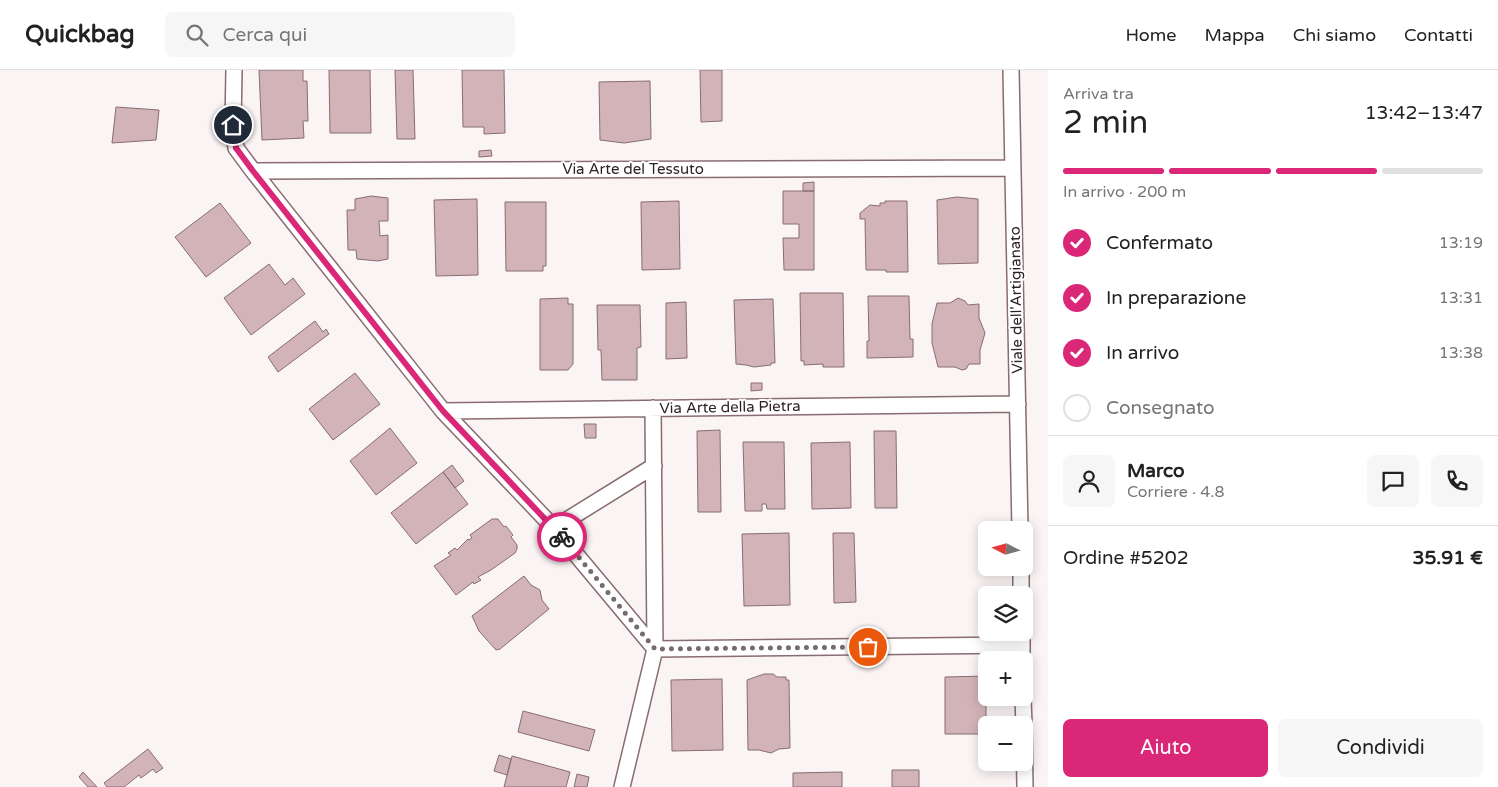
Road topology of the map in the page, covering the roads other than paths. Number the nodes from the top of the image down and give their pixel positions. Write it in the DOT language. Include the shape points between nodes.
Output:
graph roads {
  1 [pos="234,70"];
  2 [pos="1011,70"];
  3 [pos="1013,168"];
  4 [pos="253,171"];
  5 [pos="1018,404"];
  6 [pos="653,408"];
  7 [pos="443,411"];
  8 [pos="654,466"];
  9 [pos="1020,521"];
  10 [pos="554,528"];
  11 [pos="1022,646"];
  12 [pos="655,649"];
  13 [pos="1025,771"];
  14 [pos="622,787"];
  15 [pos="1025,787"];
  1 -- 4 [label="street" via="236,148"];
  2 -- 3 [label="street, Viale dell'Artigianato"];
  3 -- 4 [label="street, Via Arte del Tessuto"];
  3 -- 5 [label="street, Viale dell'Artigianato"];
  4 -- 7 [label="street"];
  5 -- 6 [label="street, Via Arte della Pietra"];
  5 -- 9 [label="street, Viale dell'Artigianato"];
  6 -- 7 [label="street, Via Arte della Pietra"];
  6 -- 8 [label="street"];
  7 -- 10 [label="street"];
  8 -- 10 [label="street"];
  8 -- 12 [label="street"];
  10 -- 12 [label="street"];
  11 -- 12 [label="street"];
  12 -- 14 [label="street"];
  13 -- 15 [label="street"];
}
